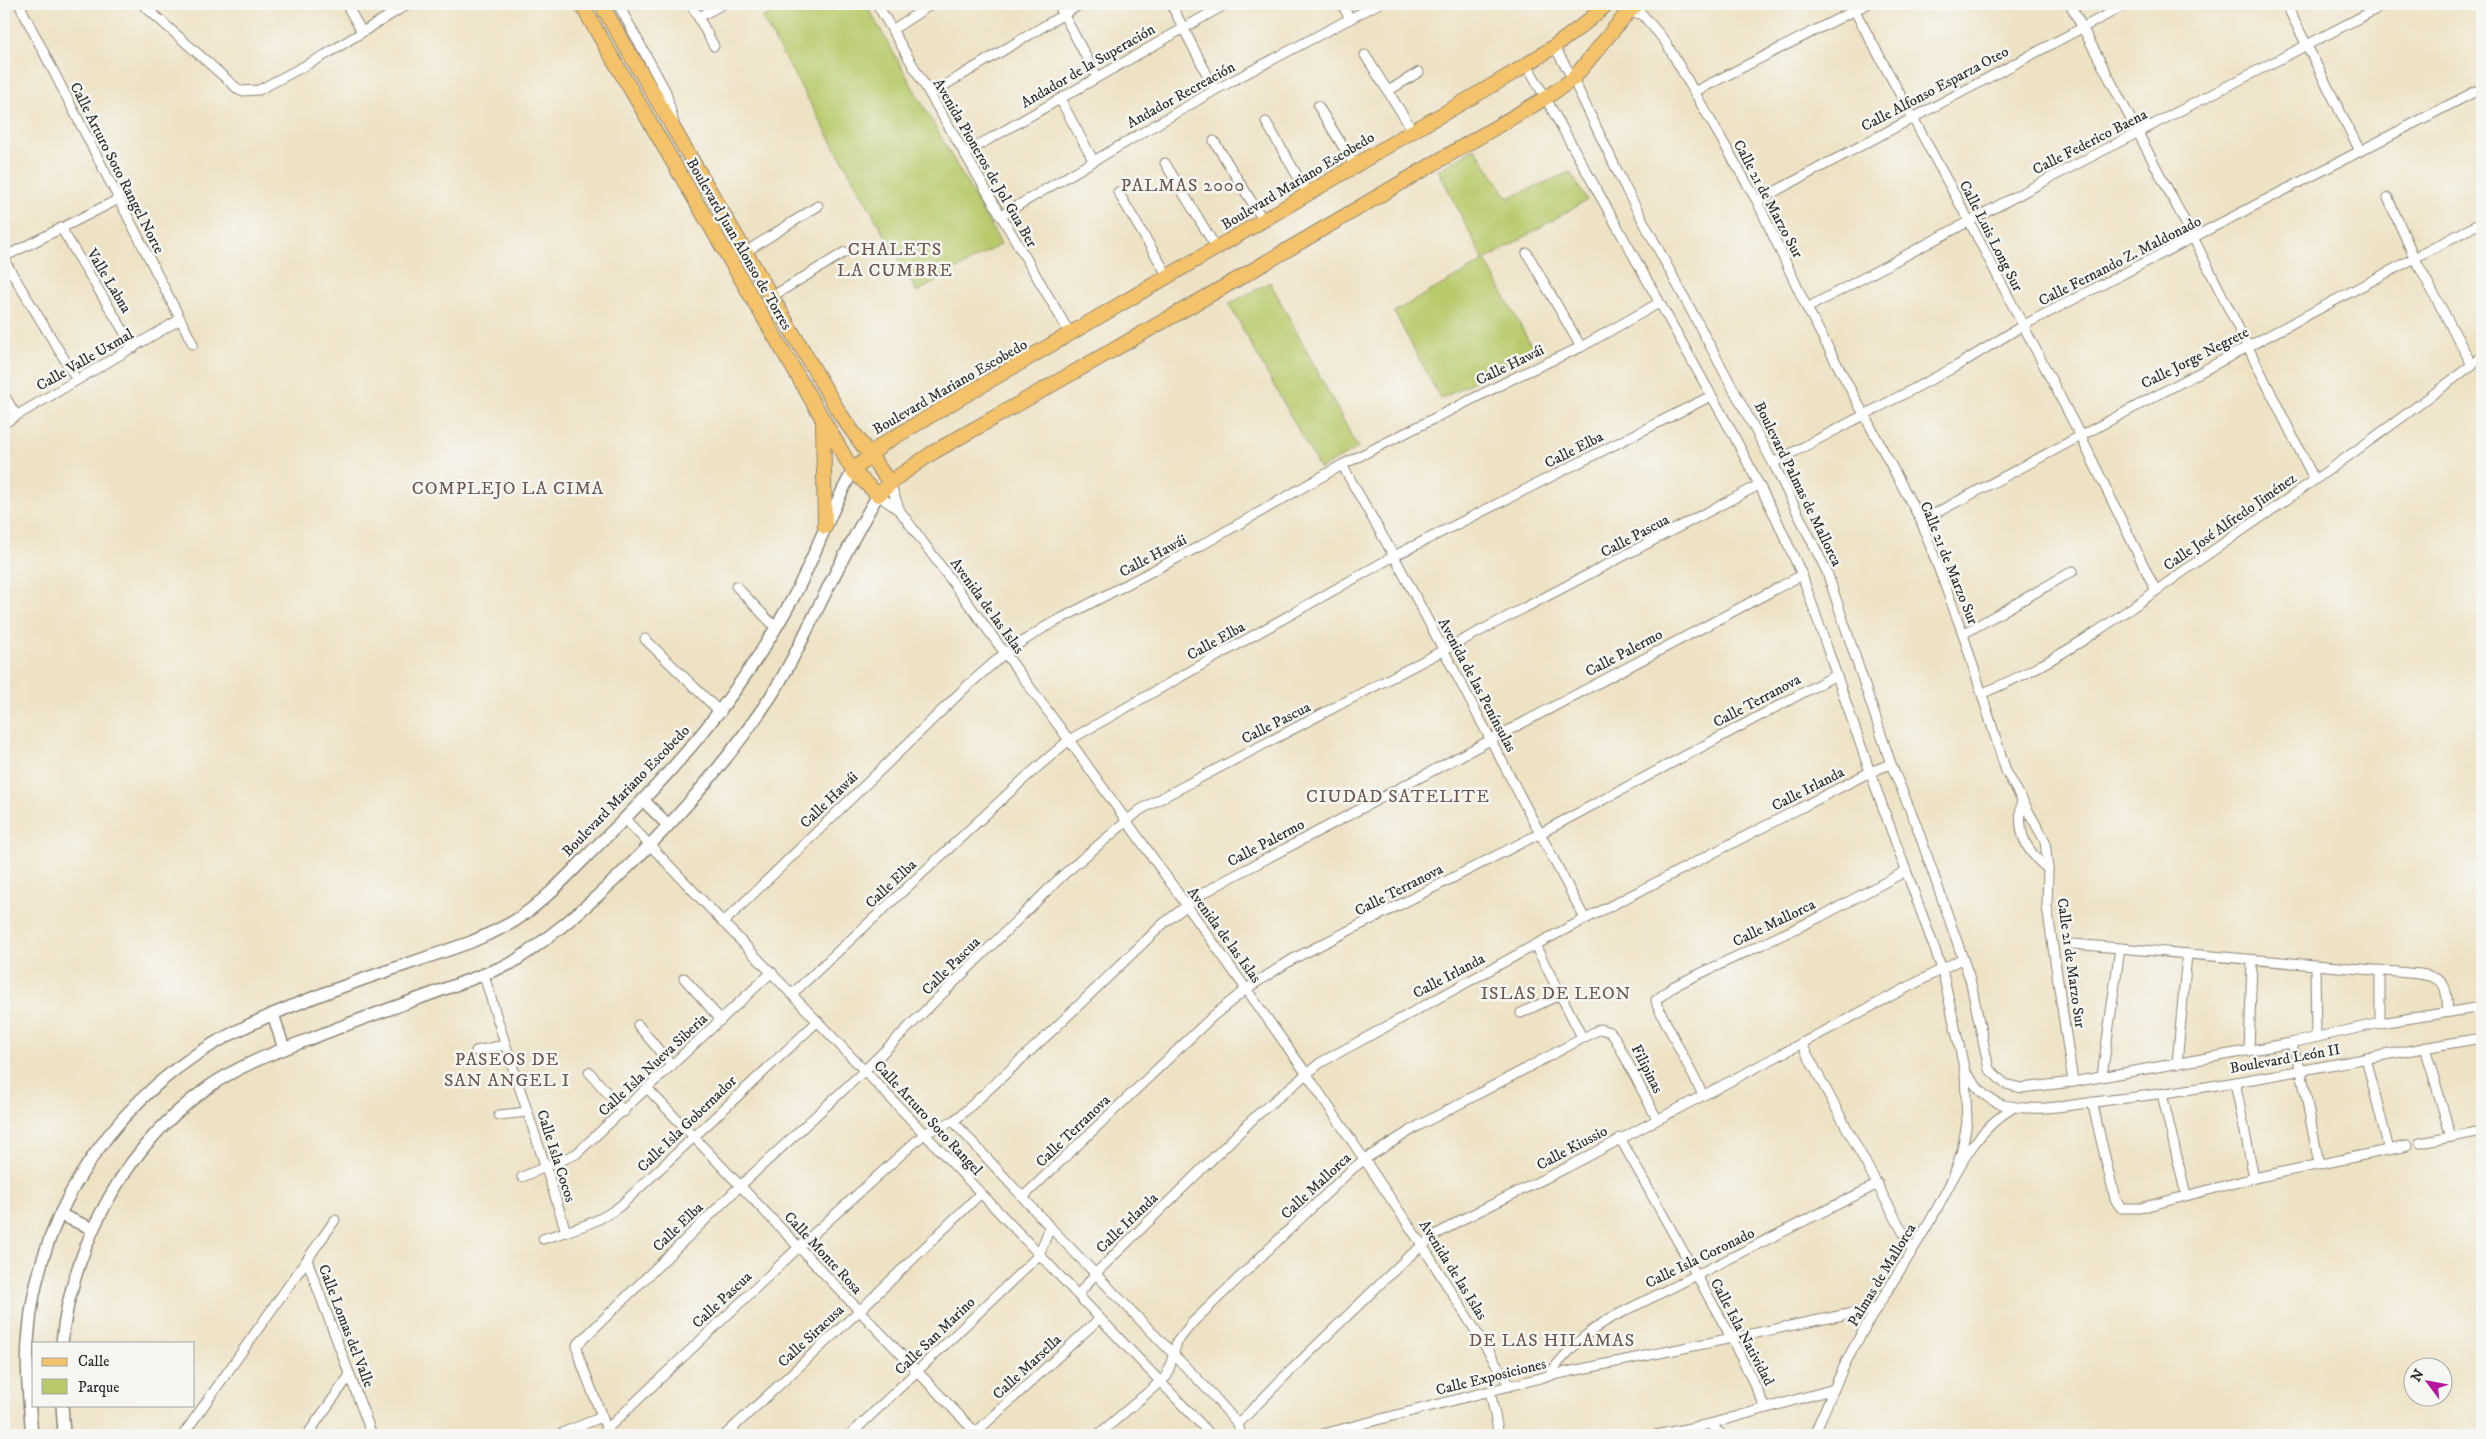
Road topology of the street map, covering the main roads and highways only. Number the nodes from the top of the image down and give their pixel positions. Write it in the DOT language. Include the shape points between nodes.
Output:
graph roads {
  1 [pos="581,4"];
  2 [pos="601,4"];
  3 [pos="1596,4"];
  4 [pos="1607,4"];
  5 [pos="1633,8"];
  6 [pos="1589,20"];
  7 [pos="823,420"];
  8 [pos="868,455"];
  9 [pos="853,471"];
  10 [pos="890,483"];
  11 [pos="825,527"];
  1 -- 7 [label="main road, Boulevard Juan Alonso de Torres"];
  2 -- 8 [label="main road, Boulevard Juan Alonso de Torres" via="840,414"];
  3 -- 6 [label="main road"];
  4 -- 6 [label="main road, Boulevard Mariano Escobedo"];
  5 -- 10 [label="main road" via="1573,79 1547,97 1236,280 932,453"];
  6 -- 8 [label="main road, Boulevard Mariano Escobedo" via="1526,63"];
  7 -- 9 [label="main road, Boulevard Juan Alonso de Torres"];
  7 -- 11 [label="main road"];
  8 -- 9 [label="main road, Boulevard Mariano Escobedo"];
  8 -- 10 [label="main road, Boulevard Juan Alonso de Torres"];
  9 -- 10 [label="main road, Boulevard Juan Alonso de Torres" via="878,496"];
}
